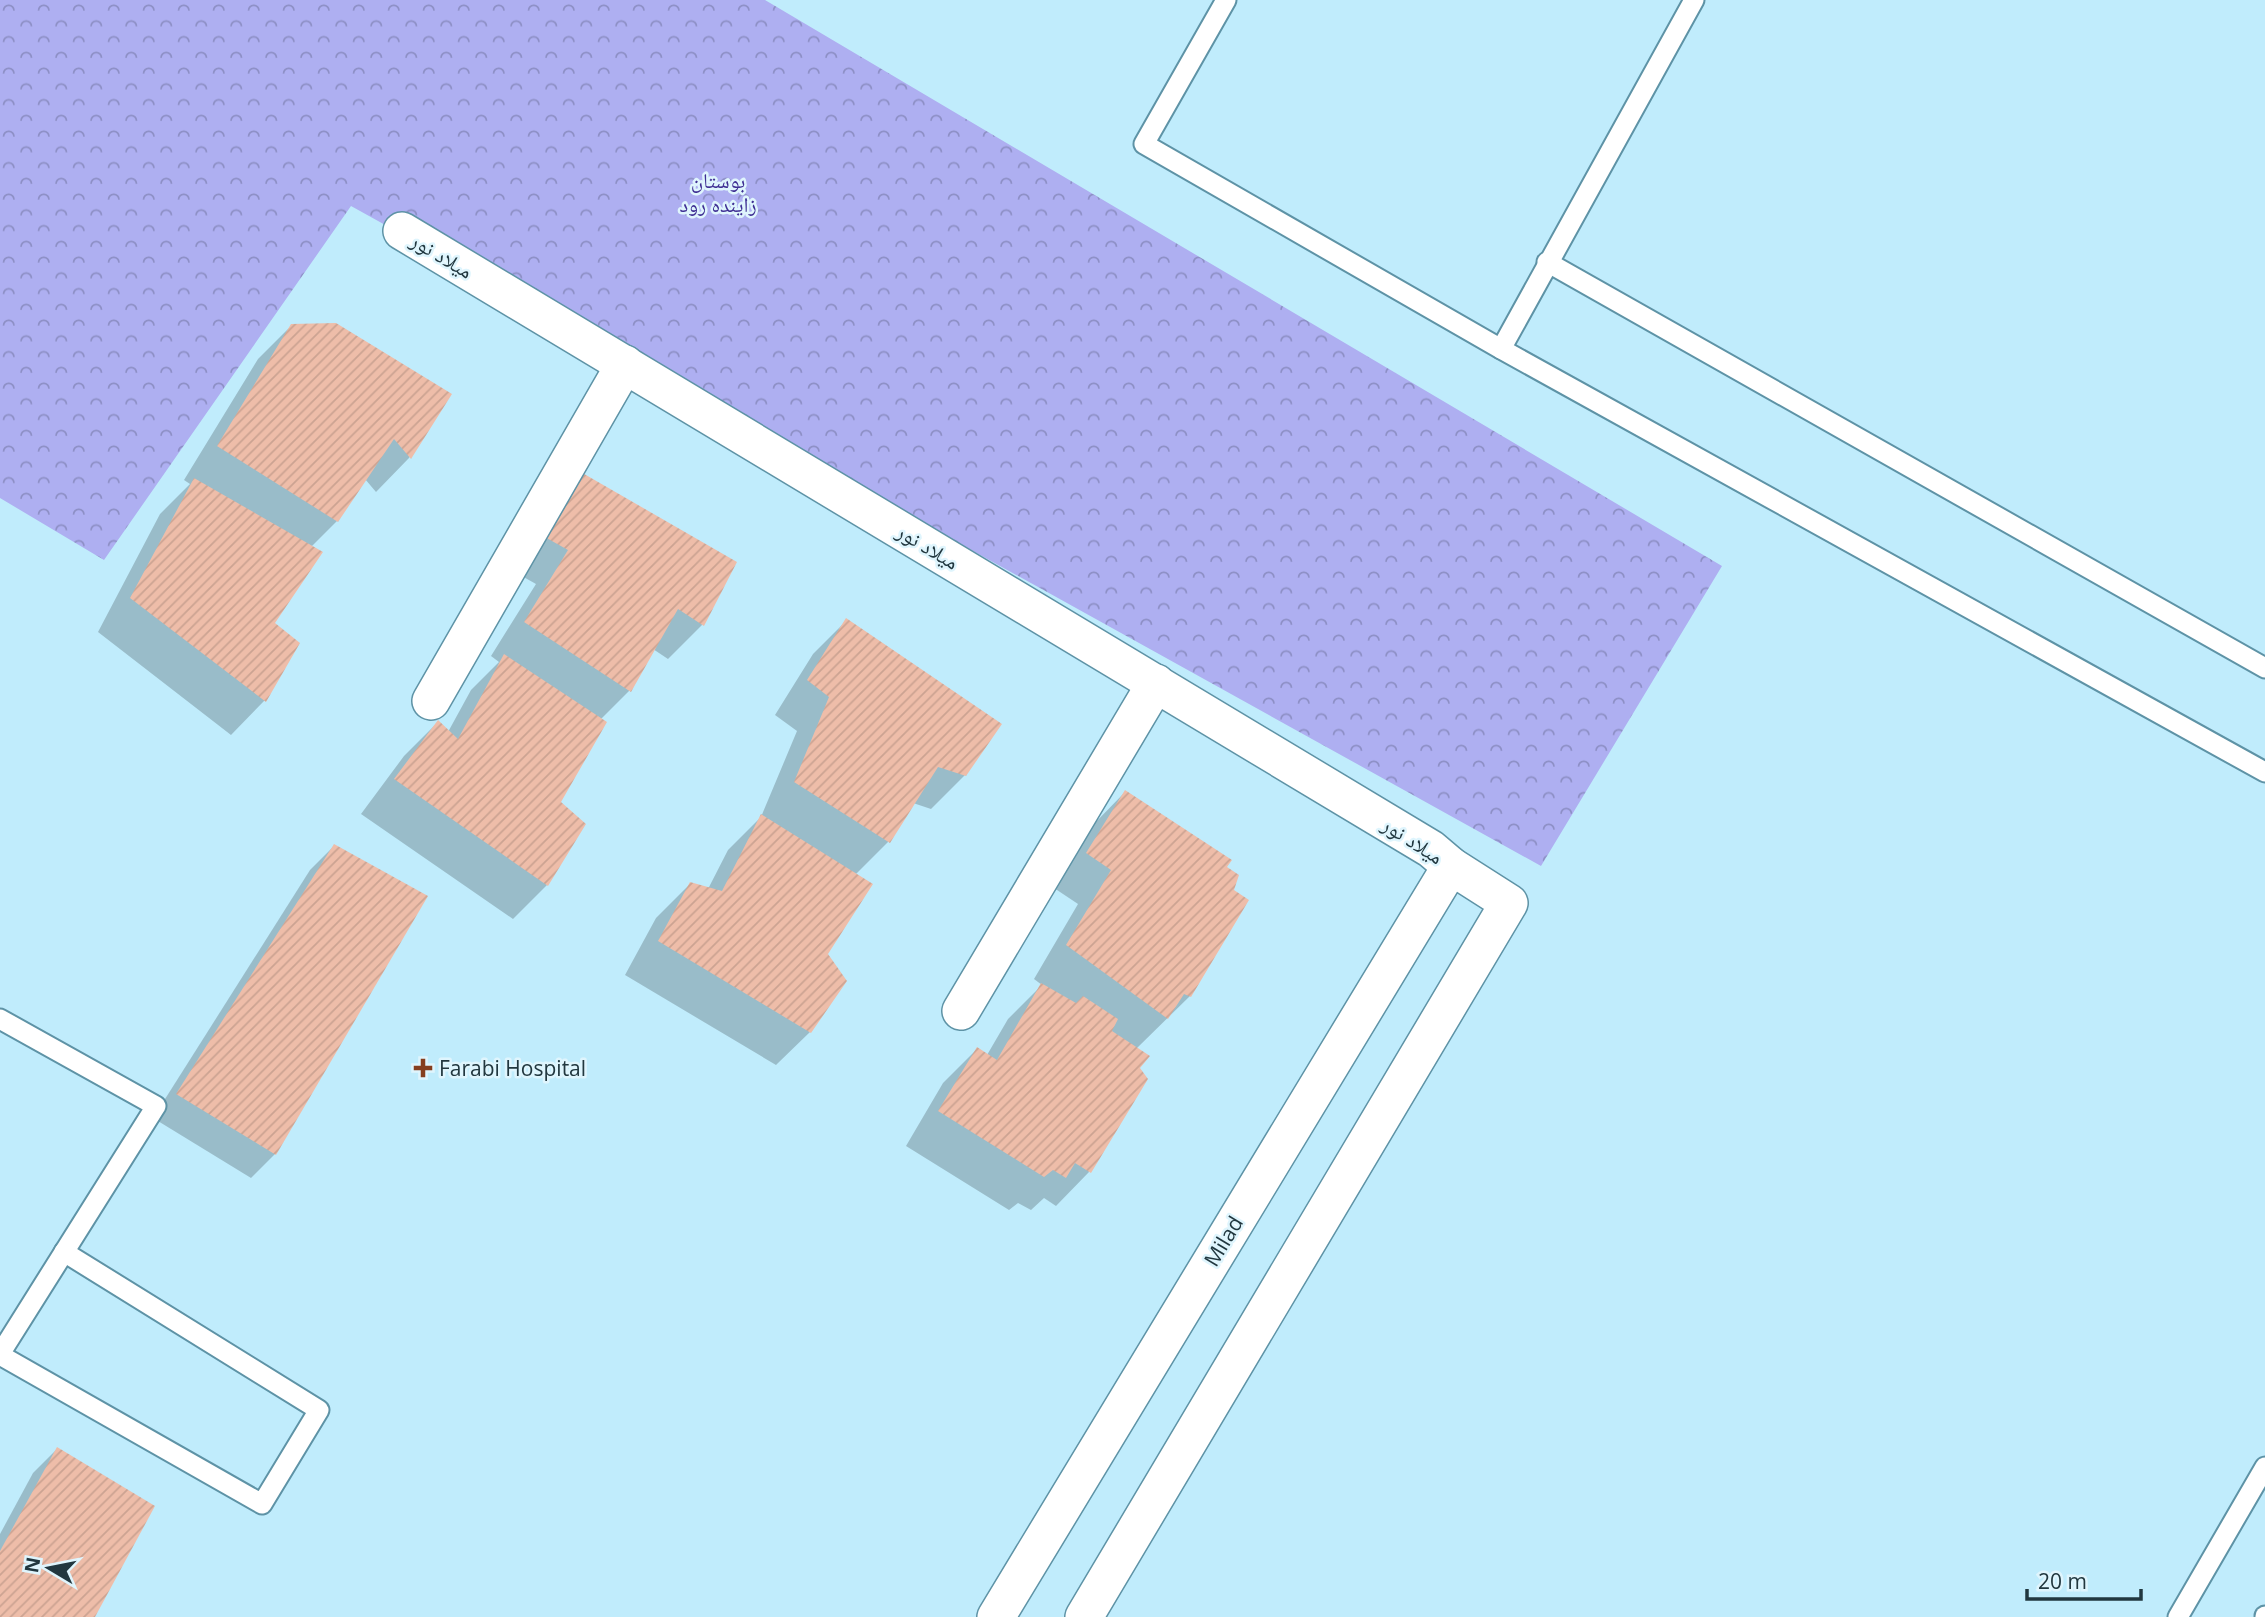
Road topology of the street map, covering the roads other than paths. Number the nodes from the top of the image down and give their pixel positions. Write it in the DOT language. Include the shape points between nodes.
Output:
graph roads {
  1 [pos="1226,0"];
  2 [pos="1694,0"];
  3 [pos="402,231"];
  4 [pos="1548,262"];
  5 [pos="1502,349"];
  6 [pos="625,365"];
  7 [pos="2265,668"];
  8 [pos="1156,683"];
  9 [pos="431,701"];
  10 [pos="2265,772"];
  11 [pos="1451,866"];
  12 [pos="961,1011"];
  13 [pos="0,1019"];
  14 [pos="64,1252"];
  15 [pos="0,1354"];
  16 [pos="2265,1467"];
  17 [pos="996,1617"];
  18 [pos="1084,1617"];
  19 [pos="2178,1617"];
  1 -- 5 [label="lane" via="1144,144"];
  2 -- 4 [label="lane"];
  3 -- 6 [label="street, میلاد نور"];
  4 -- 5 [label="lane"];
  4 -- 7 [label="lane"];
  5 -- 10 [label="lane"];
  6 -- 8 [label="street, میلاد نور"];
  6 -- 9 [label="street"];
  8 -- 11 [label="street, میلاد نور" via="1431,849"];
  8 -- 12 [label="street"];
  11 -- 17 [label="street, Milad"];
  11 -- 18 [label="street, میلاد نور" via="1509,902"];
  13 -- 14 [label="lane" via="156,1106"];
  14 -- 15 [label="lane"];
  14 -- 15 [label="lane" via="319,1410 262,1504"];
  16 -- 19 [label="lane"];
}
